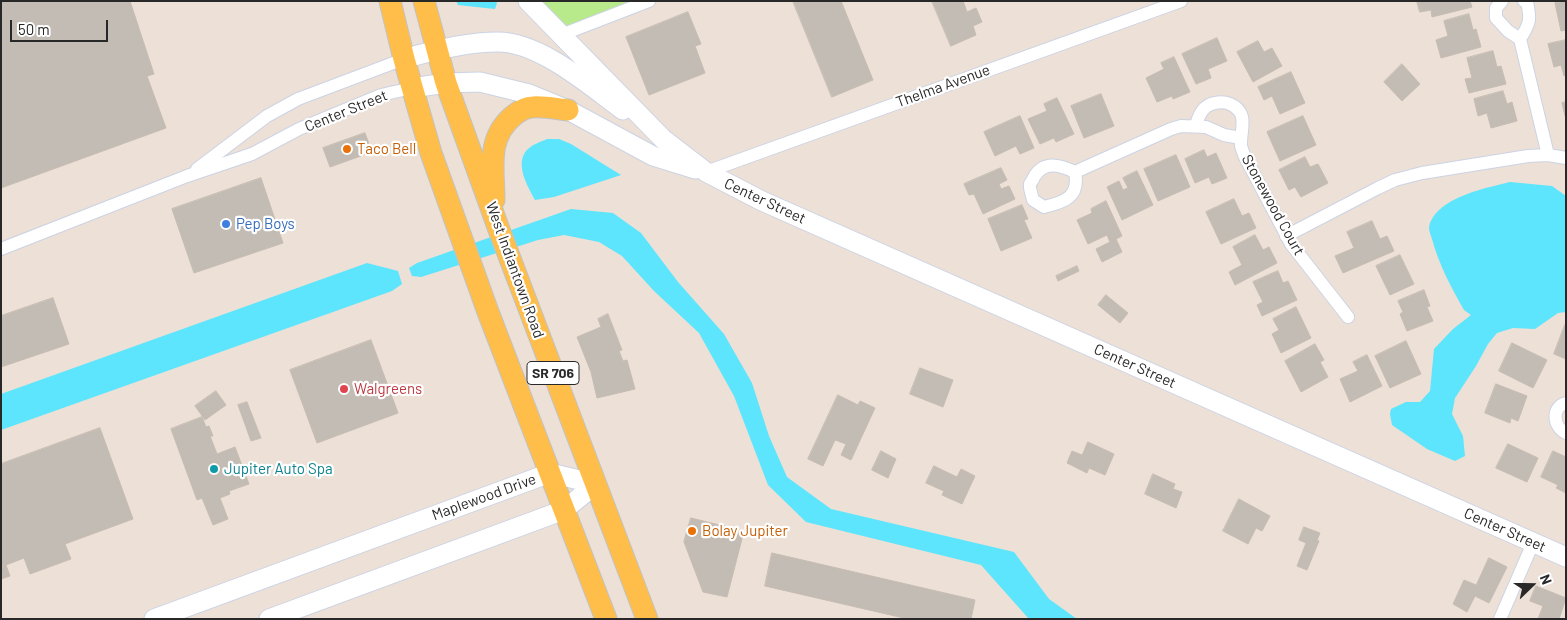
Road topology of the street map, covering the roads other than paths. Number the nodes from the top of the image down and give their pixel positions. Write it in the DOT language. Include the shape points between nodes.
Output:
graph roads {
  1 [pos="390,1"];
  2 [pos="424,1"];
  3 [pos="528,1"];
  4 [pos="649,1"];
  5 [pos="1181,1"];
  6 [pos="1502,1"];
  7 [pos="1524,1"];
  8 [pos="561,35"];
  9 [pos="1520,39"];
  10 [pos="437,50"];
  11 [pos="404,59"];
  12 [pos="446,83"];
  13 [pos="412,88"];
  14 [pos="568,110"];
  15 [pos="1196,125"];
  16 [pos="1242,138"];
  17 [pos="663,139"];
  18 [pos="1548,155"];
  19 [pos="1566,158"];
  20 [pos="706,172"];
  21 [pos="1075,172"];
  22 [pos="186,176"];
  23 [pos="496,220"];
  24 [pos="1286,236"];
  25 [pos="1,249"];
  26 [pos="1348,317"];
  27 [pos="1566,403"];
  28 [pos="1566,433"];
  29 [pos="550,473"];
  30 [pos="596,484"];
  31 [pos="564,510"];
  32 [pos="1534,543"];
  33 [pos="1566,557"];
  34 [pos="154,619"];
  35 [pos="269,619"];
  36 [pos="606,619"];
  37 [pos="647,619"];
  38 [pos="1500,619"];
  1 -- 11 [label="main road, SR 706"];
  2 -- 10 [label="main road, West Indiantown Road / SR 706"];
  3 -- 8 [label="street, Center Street"];
  4 -- 8 [label="street"];
  5 -- 20 [label="street, Thelma Avenue"];
  6 -- 9 [label="street" via="1496,8 1496,18"];
  7 -- 9 [label="street" via="1530,15"];
  8 -- 17 [label="street, Center Street"];
  9 -- 18 [label="street"];
  10 -- 11 [label="street"];
  10 -- 12 [label="main road, West Indiantown Road / SR 706"];
  10 -- 17 [label="street" via="499,42 529,50 564,67"];
  11 -- 13 [label="main road, SR 706"];
  11 -- 22 [label="street, Center Street" via="298,99 267,116"];
  12 -- 13 [label="street, Center Street"];
  12 -- 14 [label="street, Center Street" via="480,82 528,94"];
  12 -- 23 [label="main road, West Indiantown Road / SR 706"];
  13 -- 22 [label="street, Center Street" via="381,95 299,129 252,154"];
  13 -- 29 [label="main road, SR 706" via="461,239"];
  14 -- 20 [label="street, Center Street" via="653,156"];
  14 -- 23 [label="main road" via="533,107 520,110 500,128 493,157"];
  15 -- 16 [label="street, Stonewood Court"];
  15 -- 16 [label="street, Stonewood Court" via="1205,107 1223,102 1239,111 1243,120"];
  15 -- 21 [label="street, Stonewood Court" via="1171,129"];
  16 -- 24 [label="street, Stonewood Court" via="1244,157"];
  17 -- 20 [label="street, Center Street"];
  18 -- 19 [label="street"];
  18 -- 24 [label="street" via="1422,173 1395,180"];
  20 -- 32 [label="street, Center Street" via="771,205"];
  22 -- 25 [label="street, Center Street"];
  23 -- 30 [label="main road, West Indiantown Road / SR 706"];
  24 -- 26 [label="street, Stonewood Court"];
  27 -- 28 [label="street" via="1561,404 1556,412 1555,423"];
  29 -- 30 [label="street, Maplewood Drive"];
  29 -- 31 [label="main road, SR 706"];
  29 -- 34 [label="street, Maplewood Drive"];
  30 -- 31 [label="street"];
  30 -- 37 [label="main road, West Indiantown Road / SR 706"];
  31 -- 35 [label="street"];
  31 -- 36 [label="main road, SR 706"];
  32 -- 33 [label="street, Center Street"];
  32 -- 38 [label="street"];
}
